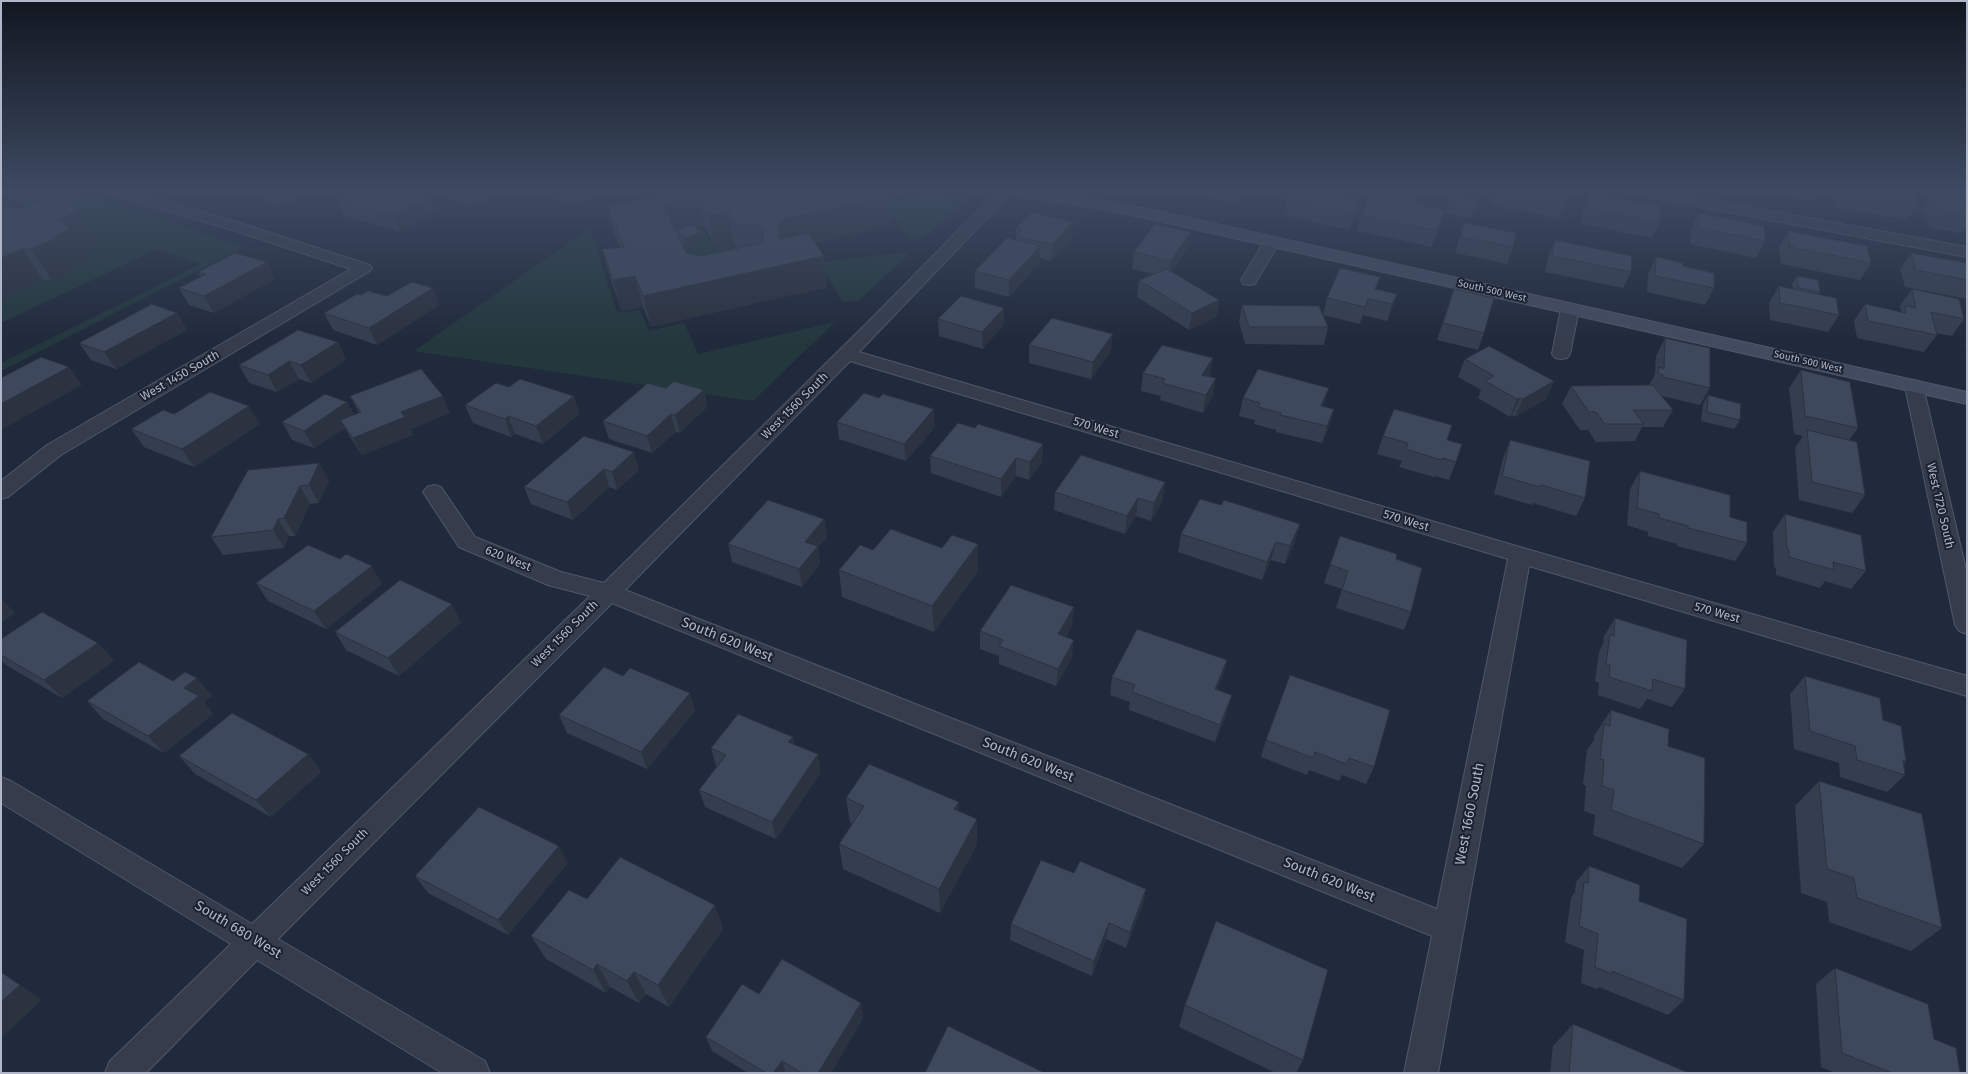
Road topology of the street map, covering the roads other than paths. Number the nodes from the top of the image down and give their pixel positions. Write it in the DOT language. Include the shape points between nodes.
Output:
graph roads {
  1 [pos="284,242"];
  2 [pos="956,242"];
  3 [pos="1272,242"];
  4 [pos="1913,242"];
  5 [pos="1967,252"];
  6 [pos="1249,280"];
  7 [pos="1570,309"];
  8 [pos="847,354"];
  9 [pos="1561,354"];
  10 [pos="1914,386"];
  11 [pos="1967,398"];
  12 [pos="1,492"];
  13 [pos="434,492"];
  14 [pos="1520,555"];
  15 [pos="608,592"];
  16 [pos="1967,625"];
  17 [pos="1967,686"];
  18 [pos="1,789"];
  19 [pos="1449,928"];
  20 [pos="256,941"];
  21 [pos="122,1073"];
  22 [pos="473,1073"];
  23 [pos="1421,1073"];
  1 -- 12 [label="street, West 1450 South" via="364,268 54,450"];
  2 -- 8 [label="street, West 1560 South"];
  3 -- 6 [label="street"];
  3 -- 7 [label="main road, South 500 West"];
  4 -- 5 [label="street"];
  7 -- 9 [label="street"];
  7 -- 10 [label="main road, South 500 West"];
  8 -- 14 [label="street, 570 West"];
  8 -- 15 [label="street, West 1560 South"];
  10 -- 11 [label="main road, South 500 West"];
  10 -- 16 [label="street, West 1720 South"];
  13 -- 15 [label="street, 620 West" via="467,542 556,579"];
  14 -- 17 [label="street, 570 West"];
  14 -- 19 [label="street, West 1660 South"];
  15 -- 19 [label="street, South 620 West"];
  15 -- 20 [label="street, West 1560 South"];
  18 -- 20 [label="street, South 680 West"];
  19 -- 23 [label="street, West 1660 South"];
  20 -- 21 [label="street, West 1560 South"];
  20 -- 22 [label="street, South 680 West"];
}
